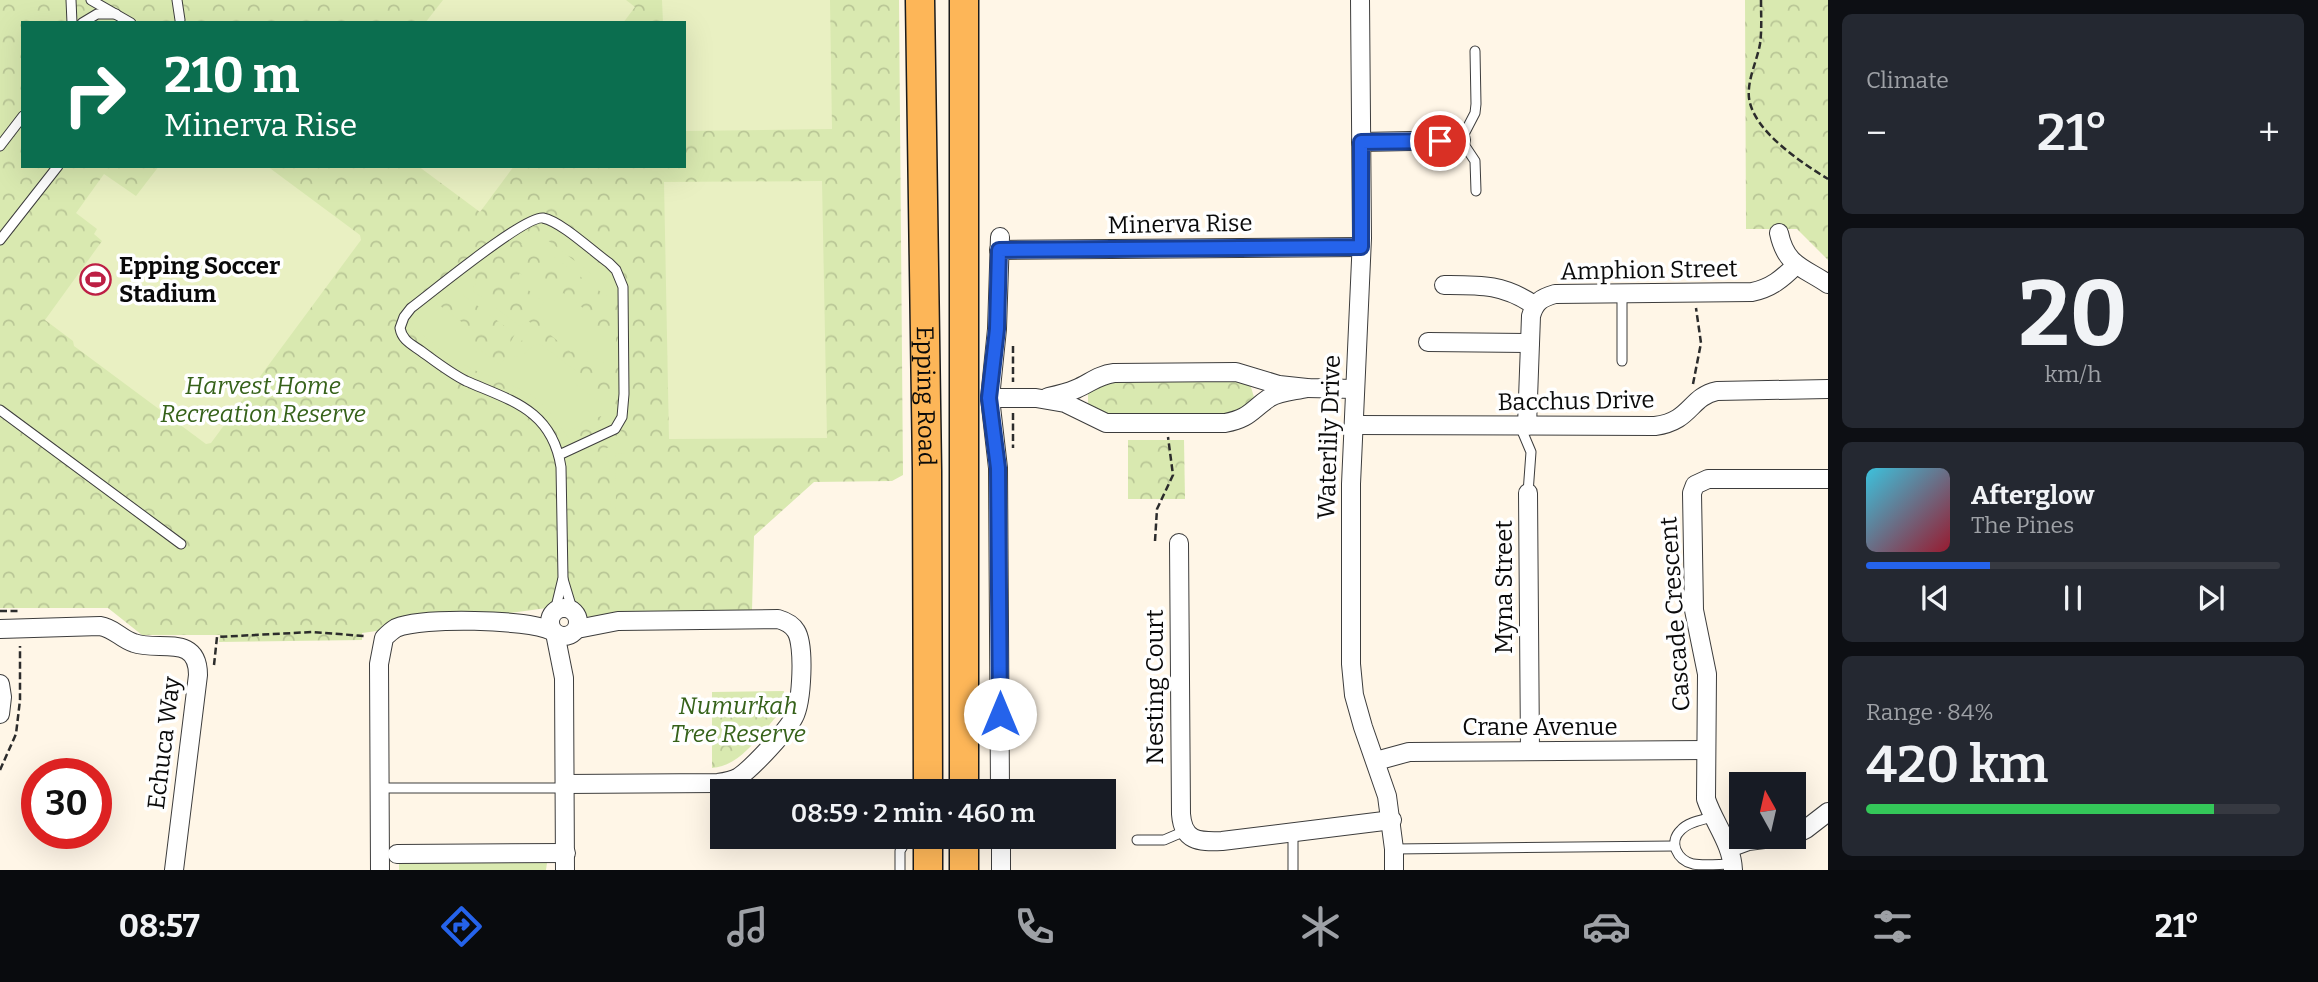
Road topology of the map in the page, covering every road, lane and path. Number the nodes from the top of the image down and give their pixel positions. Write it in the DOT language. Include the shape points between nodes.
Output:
graph roads {
  1 [pos="71,0"];
  2 [pos="91,0"];
  3 [pos="177,0"];
  4 [pos="920,0"];
  5 [pos="964,0"];
  6 [pos="1360,0"];
  7 [pos="1761,0"];
  8 [pos="117,14"];
  9 [pos="180,20"];
  10 [pos="72,21"];
  11 [pos="86,21"];
  12 [pos="128,21"];
  13 [pos="1475,51"];
  14 [pos="21,119"];
  15 [pos="1461,140"];
  16 [pos="1361,142"];
  17 [pos="0,146"];
  18 [pos="56,168"];
  19 [pos="1828,179"];
  20 [pos="1476,191"];
  21 [pos="1779,233"];
  22 [pos="0,240"];
  23 [pos="1361,247"];
  24 [pos="1796,265"];
  25 [pos="1828,284"];
  26 [pos="1444,285"];
  27 [pos="1622,294"];
  28 [pos="1695,301"];
  29 [pos="1534,305"];
  30 [pos="1428,342"];
  31 [pos="1530,343"];
  32 [pos="1622,360"];
  33 [pos="1254,378"];
  34 [pos="1091,380"];
  35 [pos="1307,388"];
  36 [pos="1355,389"];
  37 [pos="1828,389"];
  38 [pos="989,398"];
  39 [pos="1037,398"];
  40 [pos="1695,404"];
  41 [pos="0,410"];
  42 [pos="1257,410"];
  43 [pos="1090,415"];
  44 [pos="1168,423"];
  45 [pos="1354,425"];
  46 [pos="1523,426"];
  47 [pos="559,455"];
  48 [pos="1828,480"];
  49 [pos="1528,494"];
  50 [pos="1155,541"];
  51 [pos="1179,543"];
  52 [pos="181,544"];
  53 [pos="563,578"];
  54 [pos="554,622"];
  55 [pos="575,622"];
  56 [pos="0,629"];
  57 [pos="364,636"];
  58 [pos="213,674"];
  59 [pos="564,678"];
  60 [pos="0,684"];
  61 [pos="0,714"];
  62 [pos="1706,750"];
  63 [pos="1530,751"];
  64 [pos="1376,761"];
  65 [pos="928,779"];
  66 [pos="964,779"];
  67 [pos="1000,779"];
  68 [pos="565,786"];
  69 [pos="380,788"];
  70 [pos="1828,812"];
  71 [pos="1712,817"];
  72 [pos="1392,820"];
  73 [pos="1806,829"];
  74 [pos="1185,831"];
  75 [pos="1293,832"];
  76 [pos="1137,840"];
  77 [pos="1674,846"];
  78 [pos="901,849"];
  79 [pos="928,849"];
  80 [pos="964,849"];
  81 [pos="1001,849"];
  82 [pos="1394,849"];
  83 [pos="397,854"];
  84 [pos="565,861"];
  85 [pos="1731,861"];
  86 [pos="174,870"];
  87 [pos="380,870"];
  88 [pos="900,870"];
  89 [pos="928,870"];
  90 [pos="964,870"];
  91 [pos="1001,870"];
  92 [pos="1293,870"];
  93 [pos="1394,870"];
  1 -- 10 [label="lane"];
  2 -- 8 [label="lane"];
  3 -- 9 [label="lane"];
  4 -- 65 [label="main road, Epping Road"];
  5 -- 66 [label="main road, Epping Road"];
  6 -- 16 [label="street, Waterlily Drive"];
  7 -- 19 [label="path" via="1751,104 1779,143"];
  8 -- 11 [label="lane"];
  8 -- 12 [label="lane"];
  13 -- 15 [label="lane" via="1475,113"];
  14 -- 17 [label="lane"];
  15 -- 16 [label="street"];
  15 -- 20 [label="lane" via="1475,161"];
  16 -- 23 [label="street, Waterlily Drive"];
  18 -- 22 [label="lane"];
  21 -- 24 [label="street" via="1784,252"];
  23 -- 36 [label="street, Waterlily Drive"];
  23 -- 38 [label="street, Minerva Rise" via="1000,243"];
  24 -- 25 [label="street"];
  24 -- 27 [label="street, Amphion Street" via="1767,289 1752,292"];
  26 -- 29 [label="street" via="1498,287"];
  27 -- 29 [label="street, Amphion Street" via="1555,294"];
  27 -- 32 [label="lane"];
  28 -- 40 [label="path" via="1701,334 1693,378"];
  29 -- 31 [label="street, Amphion Street"];
  30 -- 31 [label="street"];
  31 -- 46 [label="street, Amphion Street"];
  33 -- 34 [label="street" via="1236,372 1114,373"];
  33 -- 35 [label="street"];
  33 -- 42 [label="street" via="1260,396"];
  34 -- 39 [label="street" via="1064,394"];
  34 -- 43 [label="street" via="1084,393"];
  35 -- 36 [label="street"];
  35 -- 42 [label="street" via="1279,393"];
  36 -- 45 [label="street, Waterlily Drive"];
  37 -- 40 [label="street, Bacchus Drive" via="1717,391"];
  38 -- 39 [label="street"];
  38 -- 67 [label="street" via="998,468"];
  39 -- 43 [label="street" via="1065,403"];
  40 -- 46 [label="street, Bacchus Drive" via="1682,418 1666,424"];
  41 -- 52 [label="lane"];
  42 -- 44 [label="street" via="1225,423"];
  43 -- 44 [label="street" via="1106,423"];
  44 -- 50 [label="path" via="1173,475 1157,509"];
  45 -- 46 [label="street, Bacchus Drive"];
  45 -- 64 [label="street, Waterlily Drive" via="1351,664 1354,695"];
  46 -- 49 [label="lane, Myna Street" via="1531,452"];
  47 -- 47 [label="lane" via="549,432 529,410 449,372 405,340 400,328 411,309 537,218 555,223 609,263 623,287 622,417 615,429"];
  47 -- 53 [label="lane"];
  48 -- 62 [label="street, Cascade Crescent" via="1708,479 1695,485 1693,587 1707,674"];
  49 -- 63 [label="street, Myna Street"];
  51 -- 74 [label="street, Nesting Court" via="1181,814"];
  53 -- 54 [label="lane"];
  53 -- 55 [label="lane"];
  54 -- 55 [label="street" via="564,608"];
  54 -- 55 [label="street" via="562,637"];
  54 -- 59 [label="street"];
  54 -- 69 [label="street" via="417,624 388,634 381,645 379,664"];
  55 -- 59 [label="street"];
  55 -- 68 [label="street" via="785,621 796,630 799,641 799,705 792,722 733,780"];
  56 -- 86 [label="street, Echuca Way" via="109,627 133,643 180,647 192,655 198,675"];
  57 -- 58 [label="path" via="312,632 218,637"];
  59 -- 68 [label="street"];
  60 -- 61 [label="street"];
  62 -- 63 [label="street, Crane Avenue"];
  62 -- 71 [label="street, Cascade Crescent" via="1706,799"];
  63 -- 64 [label="street, Crane Avenue" via="1409,752"];
  64 -- 72 [label="street, Waterlily Drive"];
  68 -- 69 [label="lane"];
  68 -- 84 [label="street"];
  69 -- 87 [label="street"];
  70 -- 73 [label="street"];
  71 -- 77 [label="lane" via="1681,829"];
  71 -- 85 [label="street, Cascade Crescent"];
  72 -- 75 [label="street"];
  72 -- 82 [label="street, Waterlily Drive"];
  74 -- 75 [label="street" via="1206,842"];
  74 -- 76 [label="lane" via="1164,840"];
  75 -- 92 [label="lane"];
  77 -- 82 [label="lane"];
  77 -- 85 [label="lane" via="1684,861 1695,864"];
  78 -- 88 [label="lane"];
  79 -- 89 [label="main road"];
  80 -- 90 [label="main road"];
  81 -- 91 [label="street"];
  82 -- 93 [label="street, Waterlily Drive"];
  83 -- 84 [label="street"];
}
